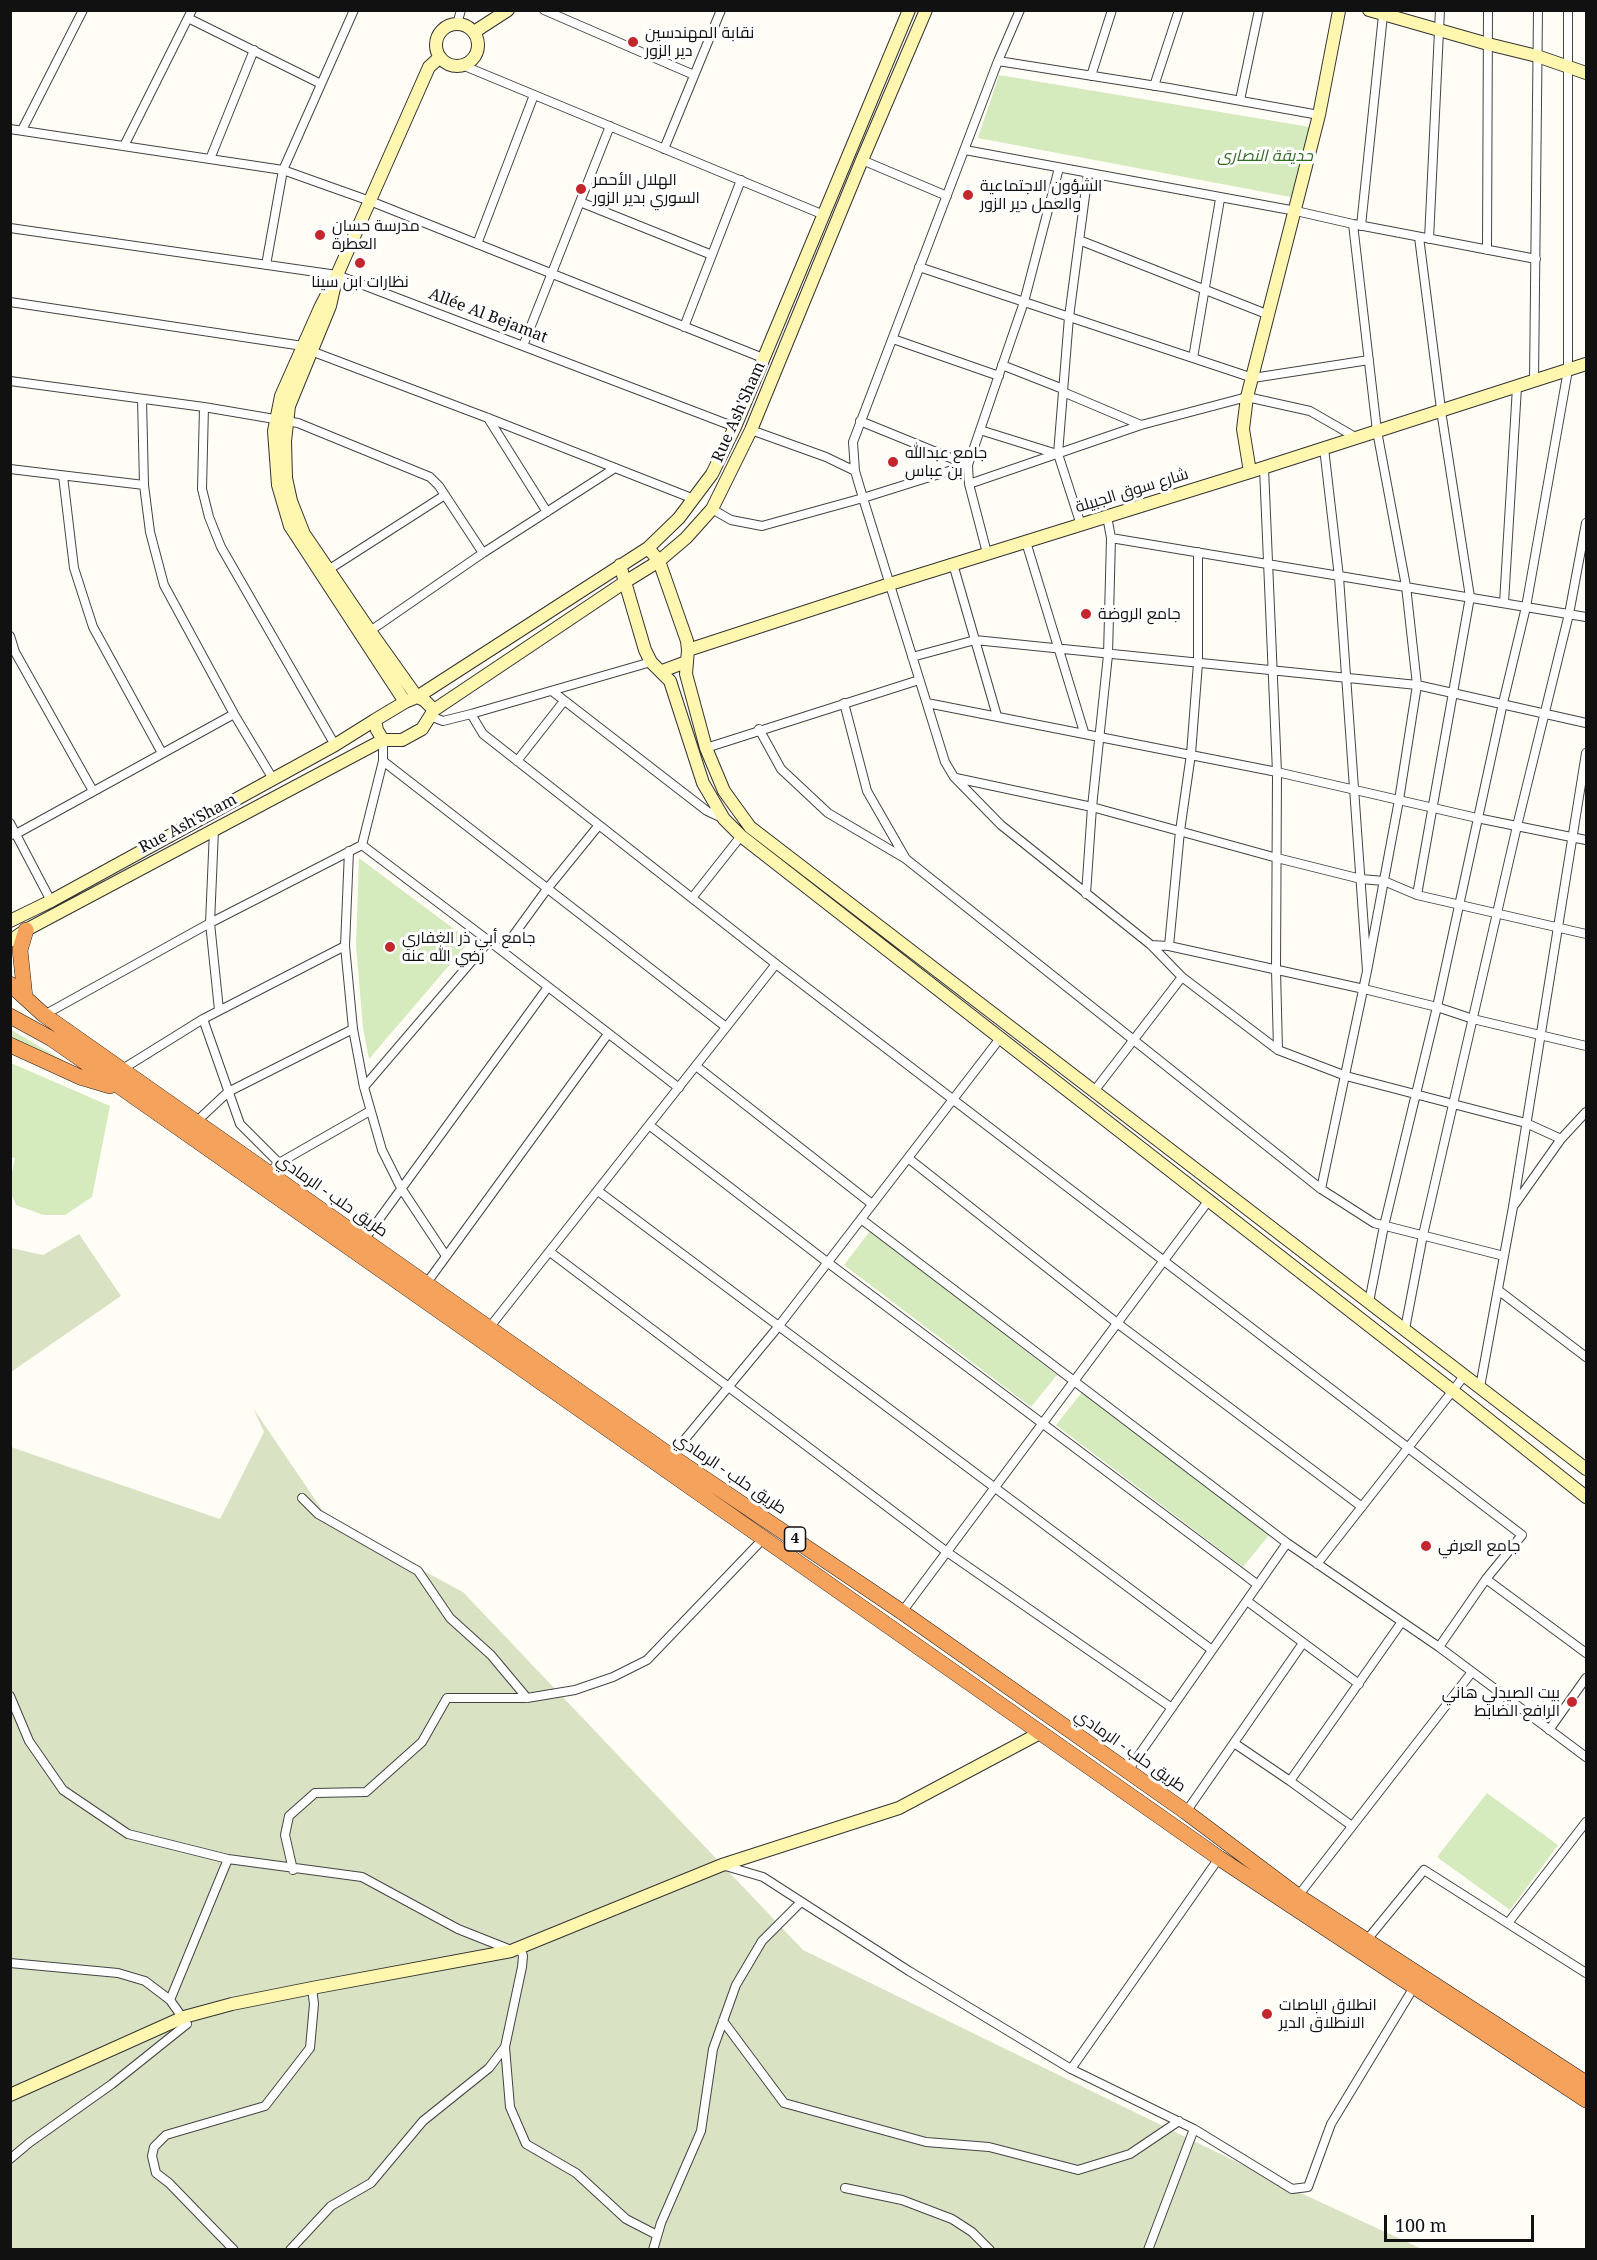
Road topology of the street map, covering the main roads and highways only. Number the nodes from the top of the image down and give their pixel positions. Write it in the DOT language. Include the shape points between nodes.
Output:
graph roads {
  1 [pos="26,930"];
  2 [pos="10,984"];
  3 [pos="25,997"];
  4 [pos="10,1016"];
  5 [pos="10,1045"];
  6 [pos="123,1089"];
  7 [pos="1587,2083"];
  8 [pos="1587,2100"];
  1 -- 3 [label="highway" via="20,950"];
  2 -- 3 [label="highway, طريق حلب - الرمادي / 4"];
  3 -- 7 [label="highway, طريق حلب - الرمادي / 4" via="121,1070 196,1122 274,1168 364,1240 489,1329 902,1612 1298,1896"];
  4 -- 6 [label="highway, طريق حلب - الرمادي / 4" via="52,1039"];
  5 -- 6 [label="highway" via="80,1077"];
  6 -- 8 [label="highway, طريق حلب - الرمادي / 4" via="1219,1858"];
}
